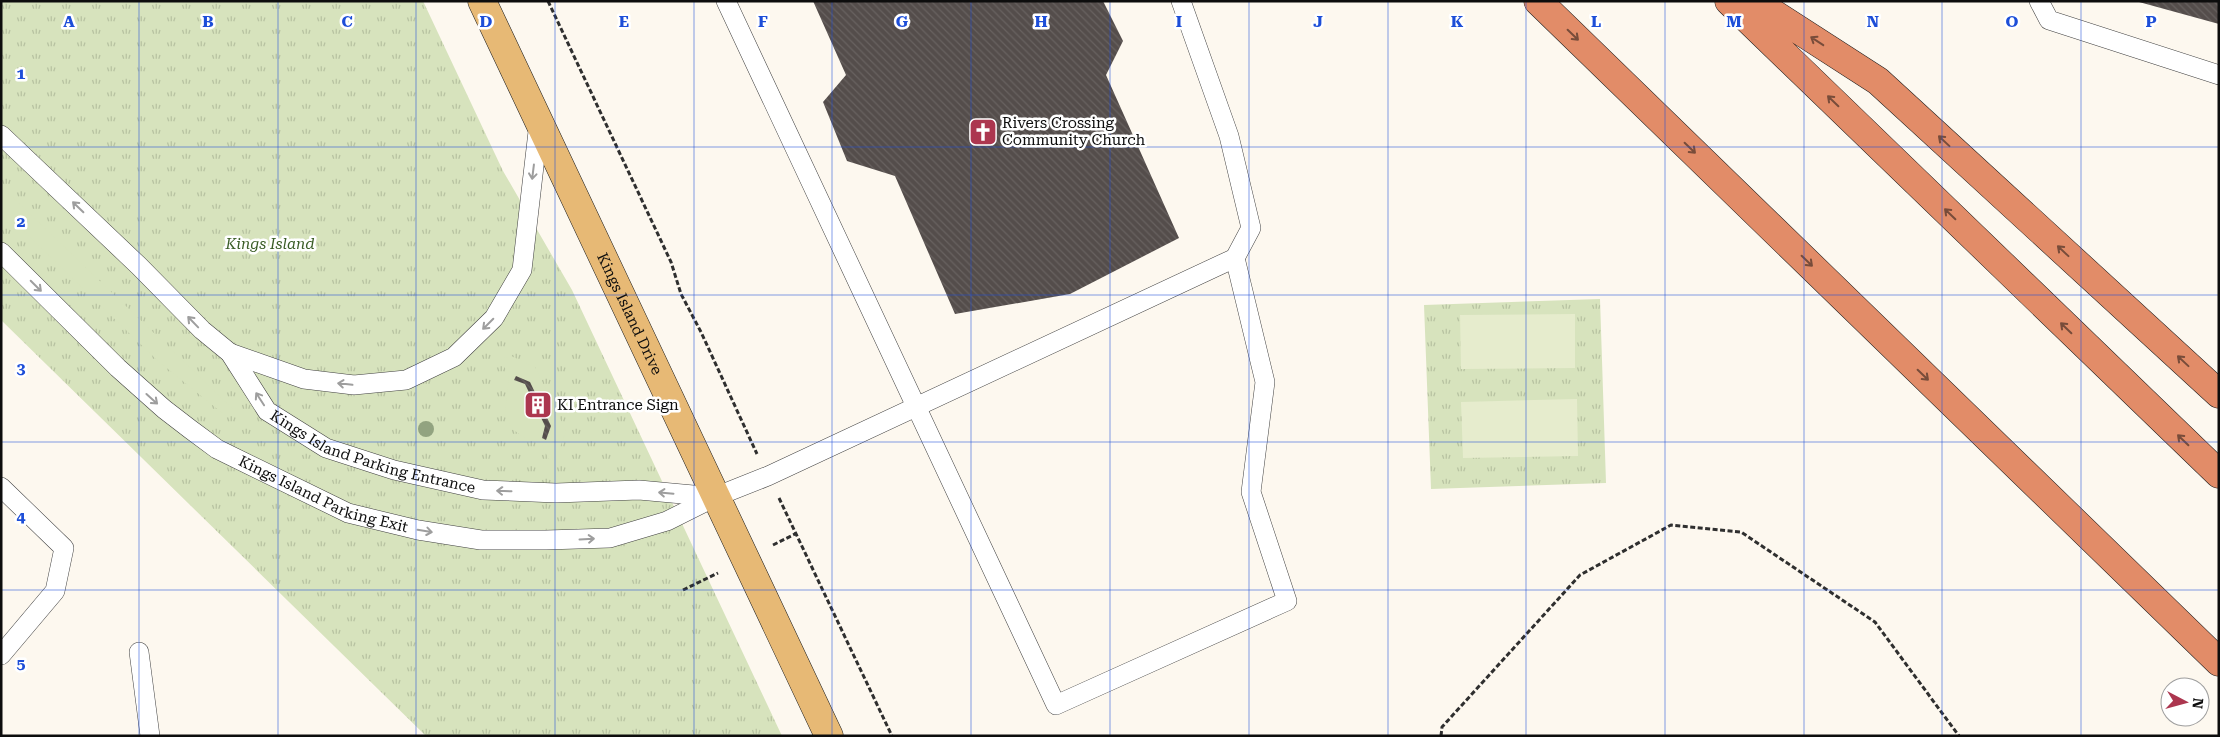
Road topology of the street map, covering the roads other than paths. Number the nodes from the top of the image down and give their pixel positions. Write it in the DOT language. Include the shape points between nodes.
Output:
graph roads {
  1 [pos="482,1"];
  2 [pos="726,1"];
  3 [pos="1181,1"];
  4 [pos="1538,1"];
  5 [pos="1729,1"];
  6 [pos="1754,1"];
  7 [pos="2039,1"];
  8 [pos="2219,75"];
  9 [pos="539,124"];
  10 [pos="1,134"];
  11 [pos="1,252"];
  12 [pos="1235,258"];
  13 [pos="230,353"];
  14 [pos="2219,394"];
  15 [pos="915,408"];
  16 [pos="2219,474"];
  17 [pos="1,488"];
  18 [pos="715,497"];
  19 [pos="139,652"];
  20 [pos="1,655"];
  21 [pos="2219,662"];
  22 [pos="150,736"];
  23 [pos="829,736"];
  1 -- 9 [label="main road, Kings Island Drive"];
  2 -- 15 [label="lane"];
  3 -- 12 [label="lane" via="1230,136 1251,228"];
  4 -- 21 [label="highway, one-way"];
  16 -- 5 [label="highway, one-way"];
  14 -- 6 [label="highway, one-way" via="1878,80"];
  7 -- 8 [label="lane" via="2049,20"];
  9 -- 13 [label="lane, one-way" via="522,270 494,318 454,357 406,380 354,385 304,379"];
  9 -- 18 [label="main road, Kings Island Drive"];
  13 -- 10 [label="lane, Kings Island Parking Entrance, one-way" via="202,330"];
  11 -- 18 [label="lane, Kings Island Parking Exit, one-way" via="118,368 216,449 348,513 418,530 481,540 610,538 667,521"];
  12 -- 15 [label="lane, Kings Island Parking Exit"];
  12 -- 15 [label="lane" via="1265,382 1251,492 1287,601 1056,705"];
  18 -- 13 [label="lane, Kings Island Parking Entrance, one-way" via="639,490 556,493 483,490 394,470 326,448 267,410"];
  15 -- 18 [label="lane, Kings Island Parking Exit"];
  17 -- 20 [label="lane" via="64,548 54,590"];
  18 -- 23 [label="main road, Kings Island Drive"];
  19 -- 22 [label="lane"];
}
